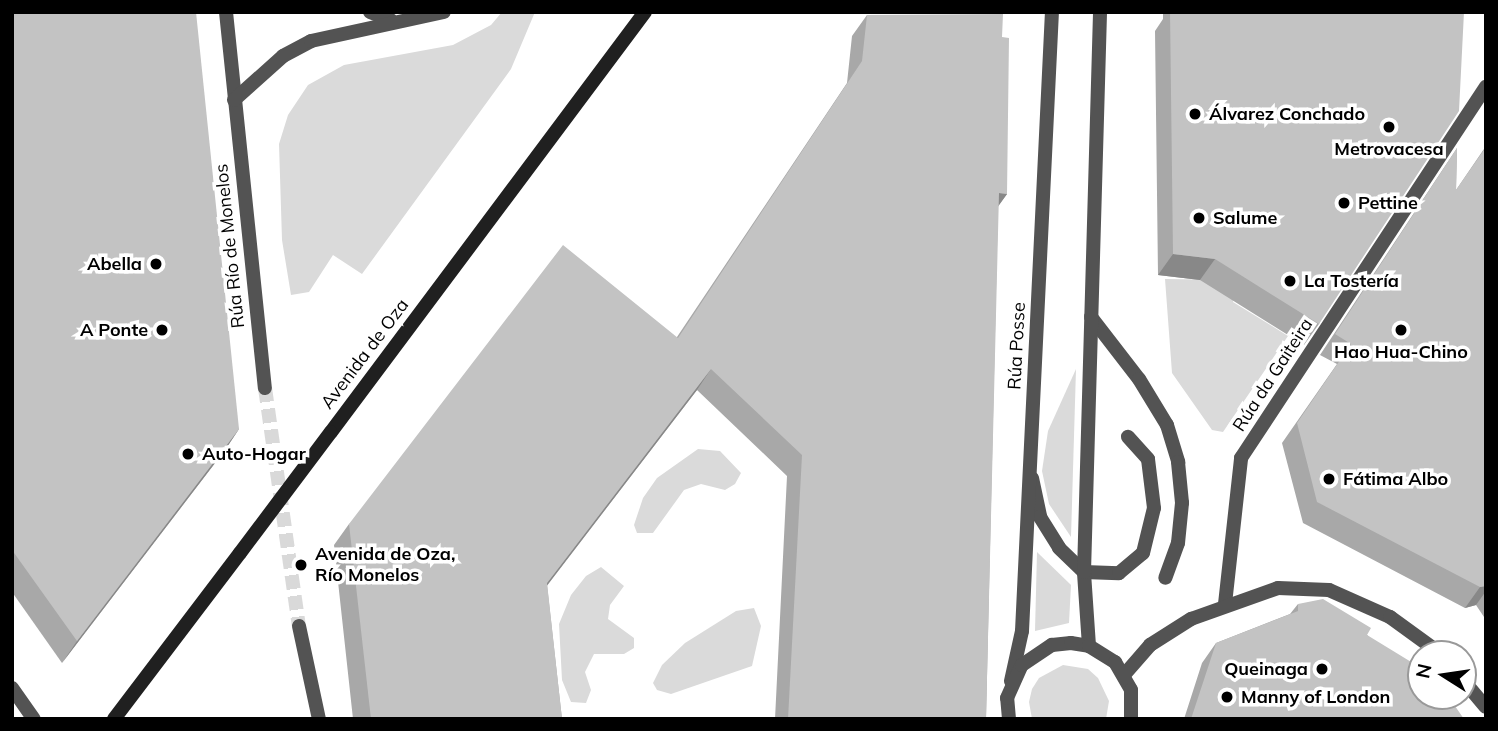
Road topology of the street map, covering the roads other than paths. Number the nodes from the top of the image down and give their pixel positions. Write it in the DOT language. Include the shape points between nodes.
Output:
graph roads {
  1 [pos="226,12"];
  2 [pos="370,12"];
  3 [pos="444,12"];
  4 [pos="645,12"];
  5 [pos="1052,12"];
  6 [pos="1100,12"];
  7 [pos="391,20"];
  8 [pos="1486,86"];
  9 [pos="234,100"];
  10 [pos="1091,317"];
  11 [pos="265,388"];
  12 [pos="1128,437"];
  13 [pos="1030,467"];
  14 [pos="1084,572"];
  15 [pos="1165,578"];
  16 [pos="1225,604"];
  17 [pos="299,626"];
  18 [pos="1422,640"];
  19 [pos="1089,646"];
  20 [pos="1124,675"];
  21 [pos="1012,681"];
  22 [pos="12,688"];
  23 [pos="34,719"];
  24 [pos="114,719"];
  25 [pos="319,719"];
  26 [pos="1009,719"];
  27 [pos="1131,719"];
  1 -- 9 [label="street, Rúa Río de Monelos"];
  2 -- 7 [label="street"];
  3 -- 7 [label="street"];
  4 -- 24 [label="street, Avenida de Oza, bridge"];
  5 -- 13 [label="street, Rúa Posse"];
  6 -- 10 [label="street"];
  7 -- 9 [label="street" via="311,41 283,56"];
  8 -- 16 [label="street, Rúa da Gaiteira" via="1241,458"];
  9 -- 11 [label="street, Rúa Río de Monelos"];
  10 -- 14 [label="street"];
  10 -- 15 [label="street" via="1167,425 1178,462 1182,503 1178,542"];
  12 -- 14 [label="street" via="1148,458 1153,477 1154,509 1143,553 1119,573"];
  13 -- 14 [label="street" via="1040,517 1059,548"];
  13 -- 21 [label="street, Rúa Posse" via="1022,631"];
  14 -- 19 [label="street"];
  16 -- 18 [label="street" via="1278,588 1329,590 1390,617"];
  16 -- 20 [label="street" via="1150,645"];
  17 -- 25 [label="street"];
  19 -- 20 [label="street" via="1115,662"];
  19 -- 21 [label="street" via="1052,645 1035,653"];
  20 -- 27 [label="street" via="1131,691"];
  21 -- 26 [label="street, Rúa Posse"];
  22 -- 23 [label="street"];
}
